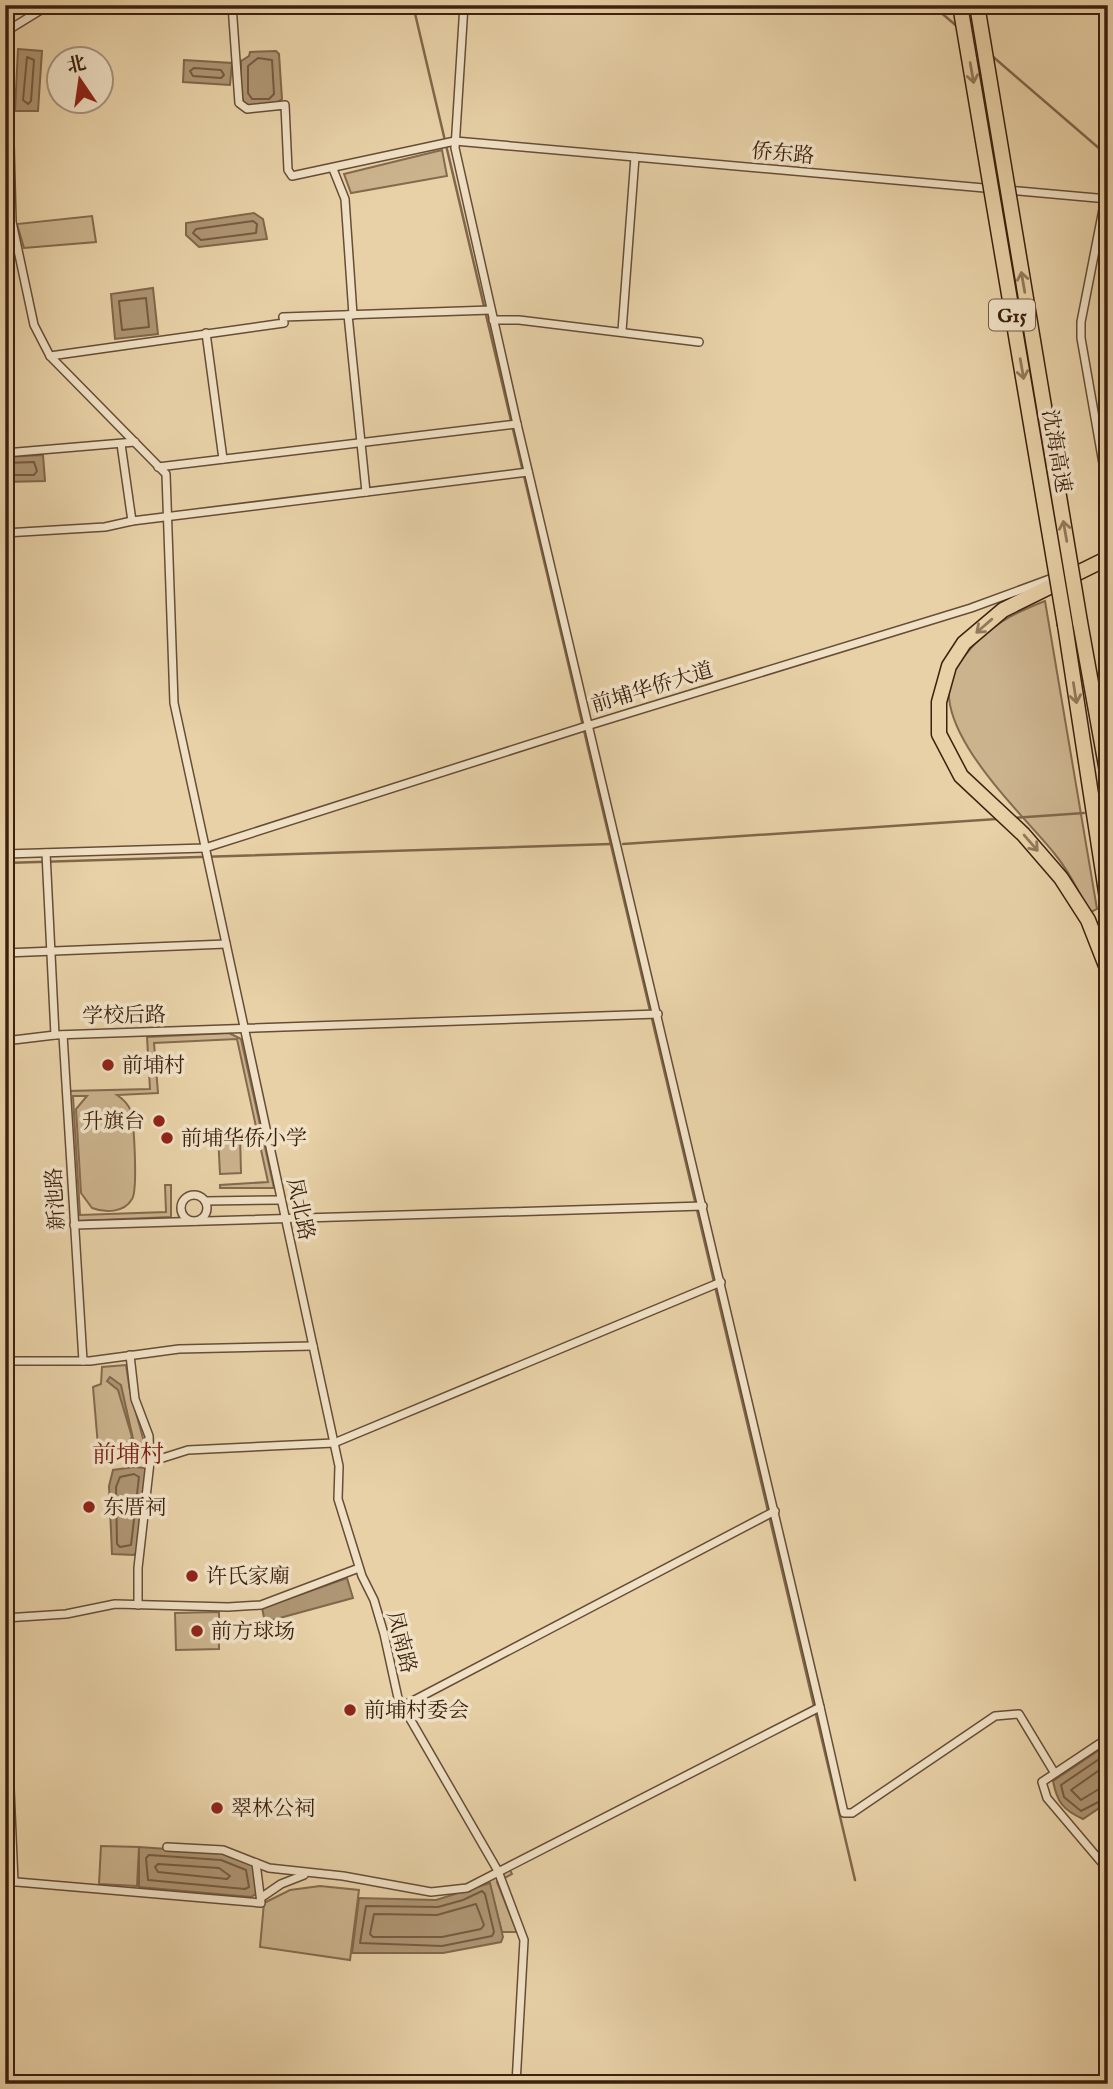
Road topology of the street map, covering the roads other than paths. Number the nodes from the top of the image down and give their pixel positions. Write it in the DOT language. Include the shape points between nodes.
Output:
graph roads {
  1 [pos="50,5"];
  2 [pos="232,5"];
  3 [pos="464,5"];
  4 [pos="960,5"];
  5 [pos="977,5"];
  6 [pos="10,13"];
  7 [pos="6,32"];
  8 [pos="449,143"];
  9 [pos="635,157"];
  10 [pos="333,169"];
  11 [pos="1108,184"];
  12 [pos="1106,199"];
  13 [pos="487,311"];
  14 [pos="351,315"];
  15 [pos="493,320"];
  16 [pos="622,331"];
  17 [pos="206,333"];
  18 [pos="699,342"];
  19 [pos="50,356"];
  20 [pos="514,425"];
  21 [pos="135,442"];
  22 [pos="360,443"];
  23 [pos="121,444"];
  24 [pos="5,453"];
  25 [pos="223,459"];
  26 [pos="158,467"];
  27 [pos="525,473"];
  28 [pos="366,492"];
  29 [pos="1108,492"];
  30 [pos="167,516"];
  31 [pos="132,521"];
  32 [pos="5,533"];
  33 [pos="1108,557"];
  34 [pos="586,726"];
  35 [pos="1108,777"];
  36 [pos="5,854"];
  37 [pos="207,854"];
  38 [pos="46,859"];
  39 [pos="1108,905"];
  40 [pos="226,944"];
  41 [pos="51,951"];
  42 [pos="5,953"];
  43 [pos="1108,971"];
  44 [pos="653,1014"];
  45 [pos="245,1030"];
  46 [pos="59,1035"];
  47 [pos="5,1041"];
  48 [pos="281,1200"];
  49 [pos="205,1201"];
  50 [pos="698,1206"];
  51 [pos="285,1217"];
  52 [pos="195,1221"];
  53 [pos="74,1224"];
  54 [pos="717,1283"];
  55 [pos="313,1346"];
  56 [pos="130,1356"];
  57 [pos="83,1361"];
  58 [pos="5,1362"];
  59 [pos="334,1443"];
  60 [pos="150,1462"];
  61 [pos="771,1513"];
  62 [pos="359,1568"];
  63 [pos="138,1605"];
  64 [pos="5,1618"];
  65 [pos="5,1672"];
  66 [pos="403,1706"];
  67 [pos="817,1709"];
  68 [pos="1108,1738"];
  69 [pos="1054,1772"];
  70 [pos="167,1847"];
  71 [pos="256,1863"];
  72 [pos="1108,1870"];
  73 [pos="498,1871"];
  74 [pos="316,1873"];
  75 [pos="9,1881"];
  76 [pos="262,1897"];
  77 [pos="516,2084"];
  1 -- 7 [label="street"];
  2 -- 10 [label="street, 侨东路" via="239,103 247,109 285,105 292,176"];
  3 -- 8 [label="street"];
  4 -- 39 [label="highway, 沈海高速 / G15, one-way, bridge"];
  35 -- 5 [label="highway, 沈海高速 / G15, one-way, bridge"];
  6 -- 7 [label="street"];
  7 -- 19 [label="street" via="12,222 34,325"];
  8 -- 9 [label="street, 侨东路"];
  8 -- 10 [label="street, 侨东路"];
  8 -- 13 [label="street"];
  9 -- 12 [label="street, 侨东路"];
  9 -- 16 [label="street"];
  10 -- 14 [label="street" via="345,199"];
  11 -- 12 [label="street"];
  12 -- 29 [label="street" via="1081,338"];
  13 -- 14 [label="street"];
  13 -- 15 [label="street"];
  14 -- 17 [label="street" via="283,317 284,323"];
  14 -- 22 [label="street"];
  15 -- 16 [label="street"];
  15 -- 20 [label="street"];
  16 -- 18 [label="street"];
  17 -- 19 [label="street"];
  17 -- 25 [label="street"];
  19 -- 21 [label="street"];
  20 -- 22 [label="street"];
  20 -- 27 [label="street"];
  21 -- 23 [label="street"];
  21 -- 26 [label="street"];
  22 -- 25 [label="street"];
  22 -- 28 [label="street"];
  23 -- 24 [label="street"];
  23 -- 31 [label="street"];
  25 -- 26 [label="street"];
  26 -- 30 [label="street, 凤北路" via="166,474"];
  27 -- 28 [label="street"];
  27 -- 34 [label="street"];
  28 -- 30 [label="street"];
  30 -- 31 [label="street"];
  30 -- 37 [label="street, 凤北路" via="174,703"];
  31 -- 32 [label="street"];
  33 -- 34 [label="street, 前埔华侨大道" via="971,608"];
  33 -- 43 [label="highway, one-way" via="993,618 964,643 949,666 939,702 939,734 961,776 1023,834 1061,878 1088,920"];
  34 -- 37 [label="street, 前埔华侨大道"];
  34 -- 44 [label="street"];
  36 -- 38 [label="street, 前埔华侨大道"];
  37 -- 38 [label="street, 前埔华侨大道"];
  37 -- 40 [label="street, 凤北路"];
  38 -- 41 [label="street, 新池路"];
  40 -- 41 [label="street"];
  40 -- 45 [label="street, 凤北路"];
  41 -- 42 [label="street"];
  41 -- 46 [label="street, 新池路"];
  44 -- 45 [label="street, 学校后路"];
  44 -- 50 [label="street"];
  45 -- 46 [label="street, 学校后路"];
  45 -- 48 [label="street, 凤北路"];
  46 -- 47 [label="street, 学校后路"];
  46 -- 53 [label="street, 新池路"];
  48 -- 49 [label="street"];
  48 -- 51 [label="street, 凤北路"];
  49 -- 52 [label="street" via="206,1214"];
  49 -- 52 [label="street" via="192,1196 183,1203 184,1216"];
  50 -- 51 [label="street"];
  50 -- 54 [label="street"];
  51 -- 52 [label="street"];
  51 -- 55 [label="street, 凤北路"];
  52 -- 53 [label="street"];
  53 -- 57 [label="street, 新池路"];
  54 -- 59 [label="street"];
  54 -- 61 [label="street"];
  55 -- 56 [label="street" via="179,1349"];
  55 -- 59 [label="street, 凤北路"];
  56 -- 57 [label="street"];
  56 -- 60 [label="street" via="135,1399 149,1436"];
  57 -- 58 [label="street"];
  59 -- 60 [label="street" via="188,1450"];
  59 -- 62 [label="street, 凤南路" via="338,1499"];
  60 -- 63 [label="street"];
  61 -- 66 [label="street"];
  61 -- 67 [label="street"];
  62 -- 63 [label="street" via="261,1605"];
  62 -- 66 [label="street, 凤南路" via="374,1600"];
  63 -- 64 [label="street"];
  65 -- 75 [label="street"];
  66 -- 73 [label="street, 凤南路"];
  67 -- 69 [label="street" via="844,1813 852,1813 995,1716 1019,1714"];
  67 -- 73 [label="street"];
  68 -- 69 [label="street"];
  69 -- 72 [label="street" via="1042,1782 1047,1798"];
  70 -- 71 [label="street" via="223,1850"];
  71 -- 74 [label="street"];
  71 -- 75 [label="street" via="261,1903"];
  73 -- 74 [label="street" via="467,1888 431,1892"];
  73 -- 77 [label="street, 凤南路" via="524,1940"];
  74 -- 76 [label="street" via="299,1875"];
}
